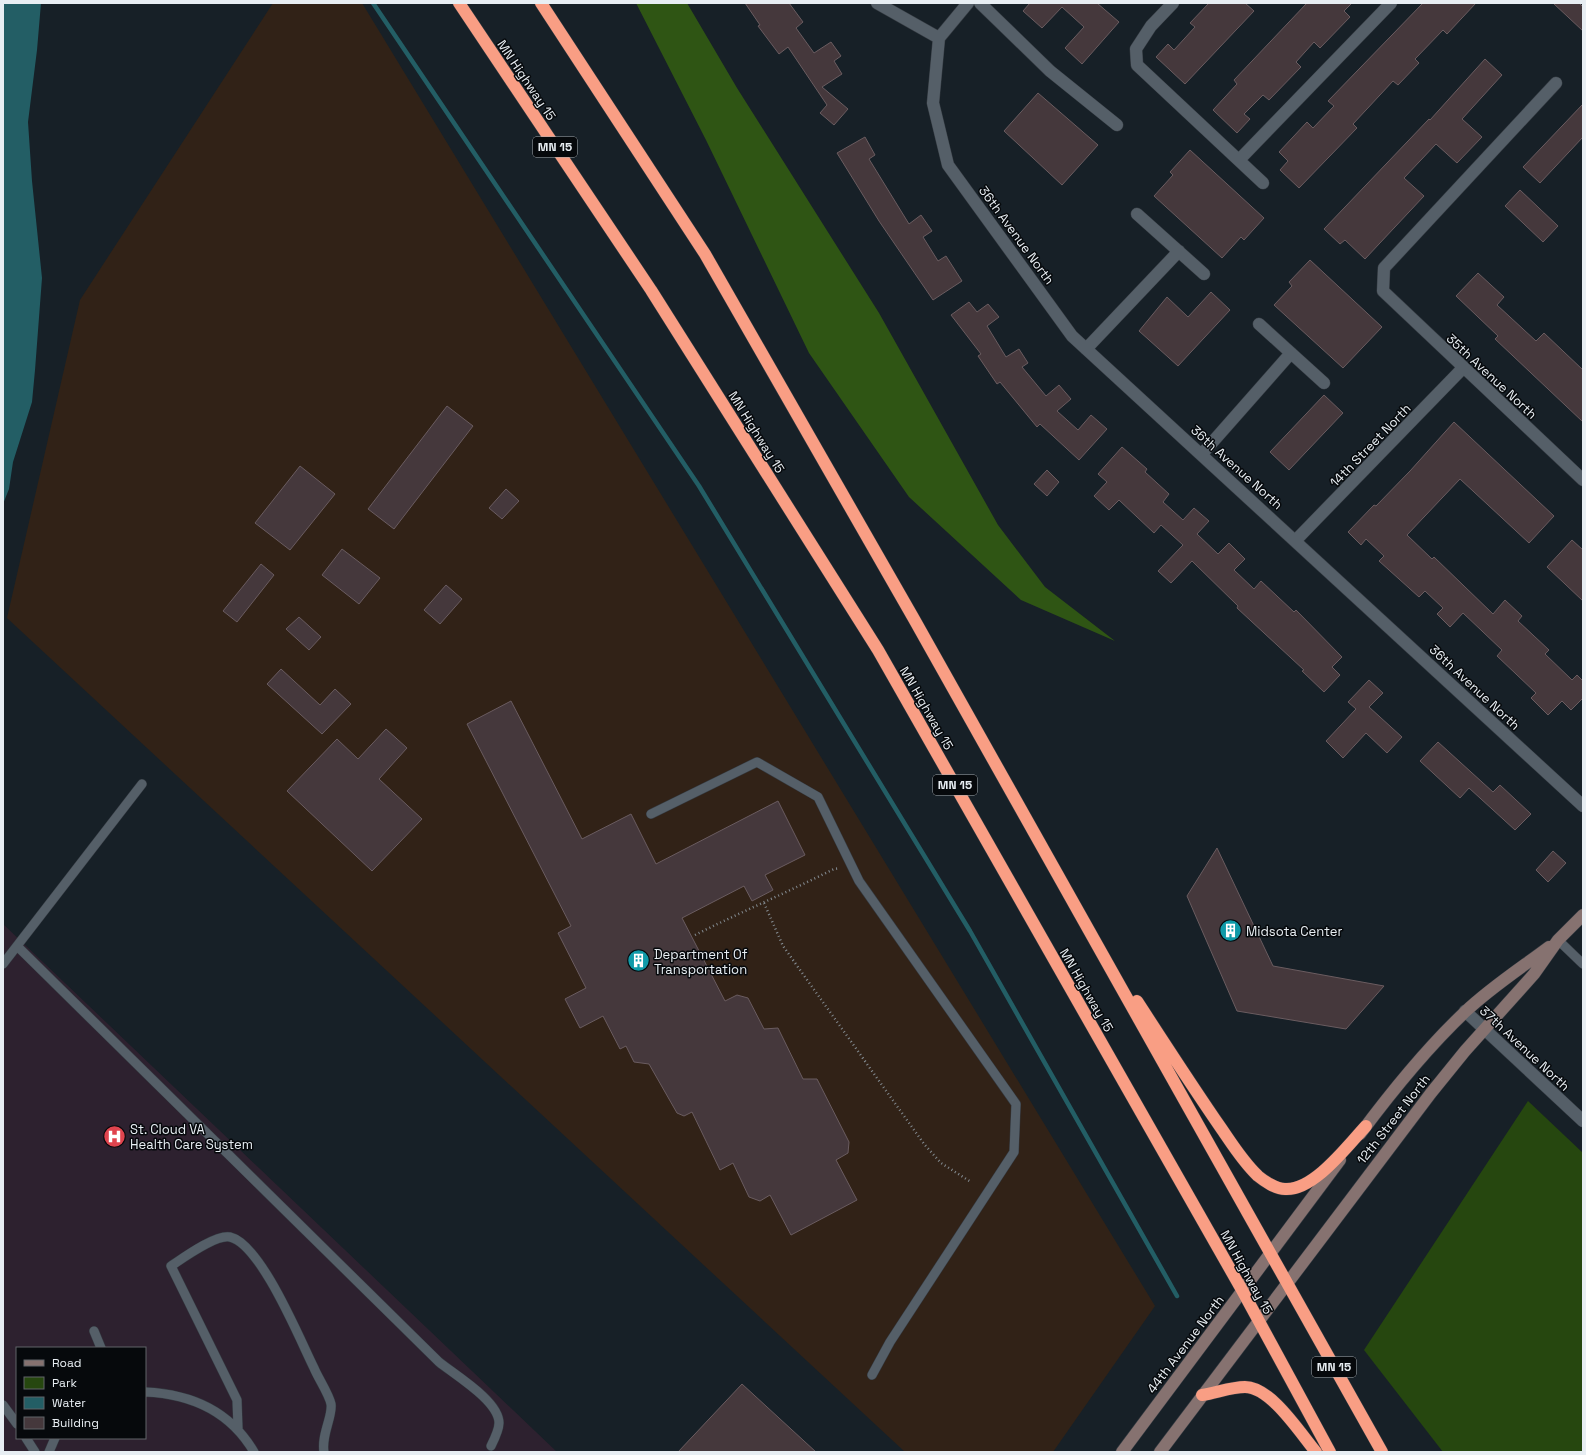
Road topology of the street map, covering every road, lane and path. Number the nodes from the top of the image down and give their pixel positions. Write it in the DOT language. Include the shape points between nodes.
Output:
graph roads {
  1 [pos="459,3"];
  2 [pos="541,3"];
  3 [pos="877,3"];
  4 [pos="968,3"];
  5 [pos="980,3"];
  6 [pos="1173,3"];
  7 [pos="1390,3"];
  8 [pos="939,38"];
  9 [pos="1556,83"];
  10 [pos="1117,125"];
  11 [pos="1239,160"];
  12 [pos="1263,183"];
  13 [pos="1137,214"];
  14 [pos="1179,251"];
  15 [pos="1204,274"];
  16 [pos="1259,324"];
  17 [pos="1086,349"];
  18 [pos="1291,353"];
  19 [pos="1463,368"];
  20 [pos="1324,382"];
  21 [pos="1202,454"];
  22 [pos="1583,480"];
  23 [pos="1296,540"];
  24 [pos="142,784"];
  25 [pos="1583,806"];
  26 [pos="651,814"];
  27 [pos="852,866"];
  28 [pos="764,902"];
  29 [pos="1078,911"];
  30 [pos="1583,915"];
  31 [pos="695,935"];
  32 [pos="1558,940"];
  33 [pos="17,946"];
  34 [pos="3,964"];
  35 [pos="1583,964"];
  36 [pos="1465,1011"];
  37 [pos="1485,1030"];
  38 [pos="1583,1121"];
  39 [pos="1366,1126"];
  40 [pos="971,1182"];
  41 [pos="1270,1253"];
  42 [pos="1286,1283"];
  43 [pos="1242,1290"];
  44 [pos="1258,1321"];
  45 [pos="94,1331"];
  46 [pos="101,1347"];
  47 [pos="872,1375"];
  48 [pos="146,1392"];
  49 [pos="1202,1395"];
  50 [pos="3,1405"];
  51 [pos="16,1423"];
  52 [pos="238,1428"];
  53 [pos="27,1439"];
  54 [pos="55,1439"];
  55 [pos="491,1446"];
  56 [pos="35,1452"];
  57 [pos="49,1452"];
  58 [pos="254,1452"];
  59 [pos="324,1452"];
  60 [pos="1122,1452"];
  61 [pos="1160,1452"];
  62 [pos="1316,1452"];
  63 [pos="1330,1452"];
  64 [pos="1382,1452"];
  1 -- 43 [label="highway, MN Highway 15 / MN 15" via="651,290 878,650"];
  2 -- 29 [label="highway, MN 15" via="705,254"];
  3 -- 8 [label="street"];
  4 -- 8 [label="street"];
  5 -- 10 [label="street" via="1050,71"];
  6 -- 11 [label="street" via="1151,26 1136,49 1137,65"];
  7 -- 11 [label="street"];
  8 -- 17 [label="street, 36th Avenue North" via="933,103 948,164 1072,336"];
  9 -- 19 [label="street, 35th Avenue North" via="1384,268 1383,291"];
  11 -- 12 [label="street"];
  13 -- 14 [label="street"];
  14 -- 15 [label="street"];
  14 -- 17 [label="street"];
  16 -- 18 [label="street"];
  17 -- 21 [label="street, 36th Avenue North"];
  18 -- 20 [label="street"];
  18 -- 21 [label="street"];
  19 -- 22 [label="street, 35th Avenue North"];
  19 -- 23 [label="street, 14th Street North"];
  21 -- 23 [label="street, 36th Avenue North"];
  23 -- 25 [label="street, 36th Avenue North"];
  24 -- 33 [label="lane"];
  26 -- 27 [label="lane" via="757,762 818,797"];
  27 -- 28 [label="path" via="834,869"];
  27 -- 47 [label="lane" via="859,881 1016,1104 1014,1152 890,1342"];
  28 -- 31 [label="path"];
  28 -- 40 [label="path" via="783,946 924,1144 941,1163"];
  29 -- 39 [label="highway" via="1202,1100 1258,1176 1273,1186 1285,1189 1308,1182 1324,1172"];
  29 -- 41 [label="highway, MN 15"];
  30 -- 32 [label="street, 12th Street North"];
  32 -- 35 [label="lane"];
  32 -- 36 [label="street, 12th Street North"];
  32 -- 37 [label="street, 12th Street North" via="1534,974"];
  33 -- 34 [label="lane"];
  33 -- 55 [label="lane" via="439,1362 490,1402 497,1412 500,1424"];
  36 -- 37 [label="street, 37th Avenue North"];
  36 -- 39 [label="street, 12th Street North" via="1420,1059"];
  37 -- 38 [label="street, 37th Avenue North"];
  37 -- 42 [label="street, 12th Street North" via="1431,1093"];
  39 -- 41 [label="street, 12th Street North"];
  41 -- 42 [label="highway, MN 15"];
  41 -- 43 [label="street, 44th Avenue North"];
  42 -- 44 [label="street, 12th Street North"];
  42 -- 64 [label="highway, MN 15"];
  43 -- 44 [label="highway, MN Highway 15 / MN 15"];
  43 -- 60 [label="street, 44th Avenue North"];
  44 -- 49 [label="street"];
  44 -- 63 [label="highway, MN Highway 15 / MN 15"];
  45 -- 46 [label="lane"];
  48 -- 52 [label="lane" via="183,1397 200,1403 224,1416"];
  49 -- 61 [label="street"];
  49 -- 62 [label="highway" via="1244,1387 1254,1388 1267,1396"];
  50 -- 51 [label="lane"];
  52 -- 58 [label="lane"];
  52 -- 59 [label="lane" via="238,1400 171,1266 219,1238 229,1237 245,1246 282,1300 331,1405 322,1443"];
  53 -- 56 [label="lane"];
  54 -- 57 [label="lane"];
}
